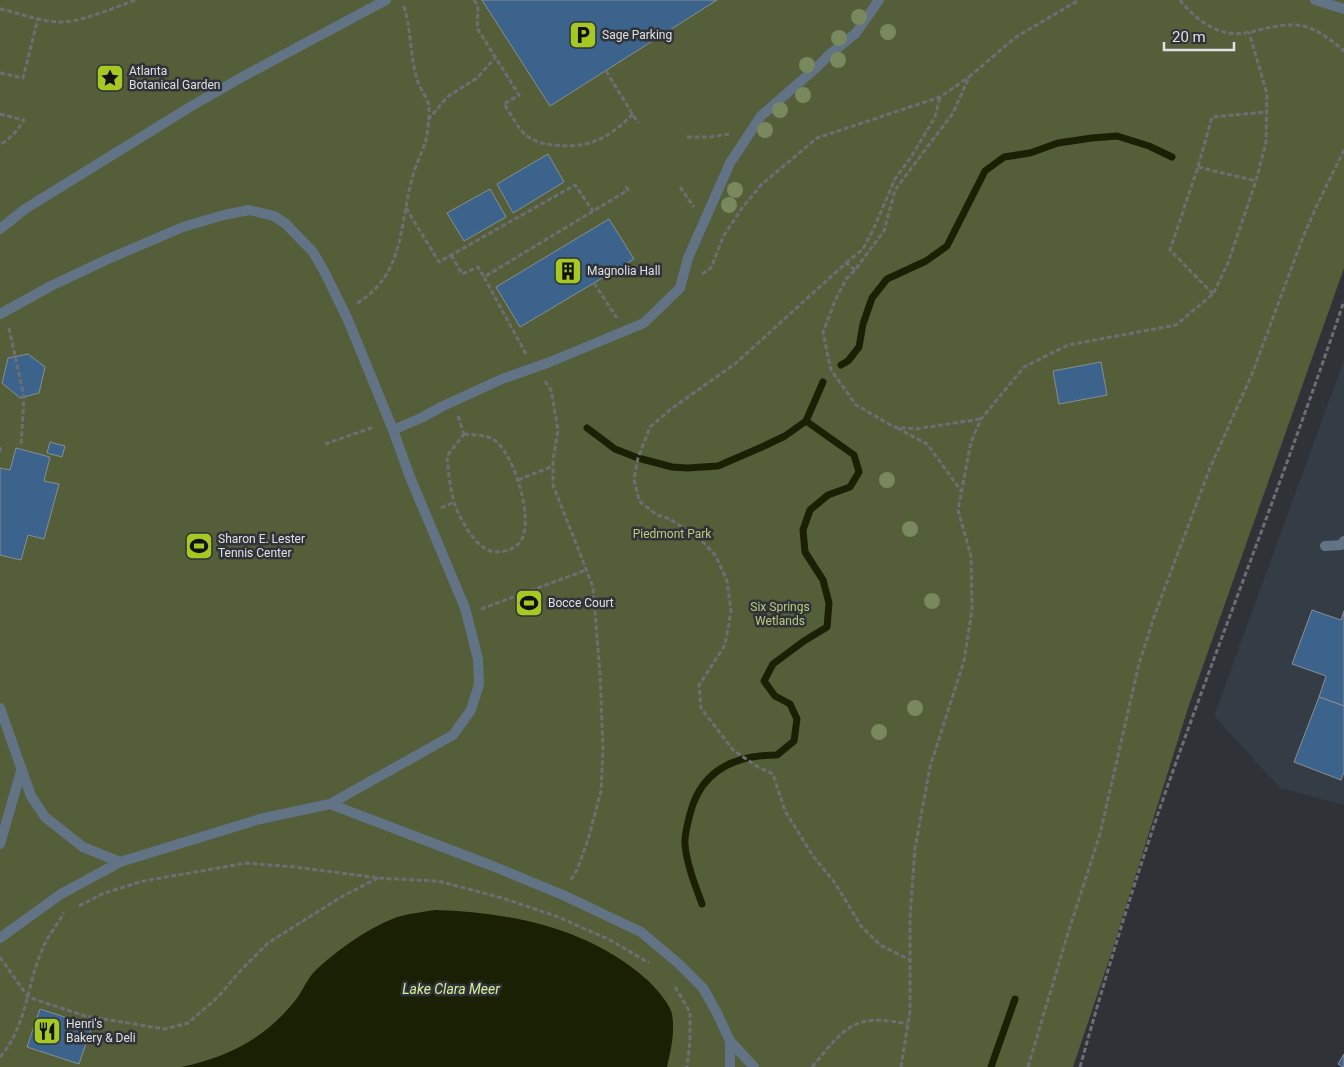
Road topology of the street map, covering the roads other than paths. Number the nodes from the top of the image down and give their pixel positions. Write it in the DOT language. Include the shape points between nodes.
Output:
graph roads {
  1 [pos="386,0"];
  2 [pos="879,0"];
  3 [pos="1315,0"];
  4 [pos="1344,9"];
  5 [pos="0,229"];
  6 [pos="3,313"];
  7 [pos="391,426"];
  8 [pos="1344,541"];
  9 [pos="1325,546"];
  10 [pos="0,708"];
  11 [pos="21,771"];
  12 [pos="330,804"];
  13 [pos="0,844"];
  14 [pos="120,862"];
  15 [pos="0,938"];
  16 [pos="730,1041"];
  17 [pos="730,1067"];
  18 [pos="754,1067"];
  1 -- 5 [label="street" via="190,107 25,209"];
  2 -- 7 [label="street" via="856,33 761,116 730,163 688,258 680,288 644,323 502,379 421,418"];
  3 -- 4 [label="street"];
  6 -- 7 [label="street" via="50,286 183,227 249,210 274,216 298,235 324,271"];
  7 -- 12 [label="street" via="466,614 478,659 479,684 471,710 453,735"];
  8 -- 9 [label="street"];
  10 -- 11 [label="street"];
  11 -- 13 [label="street"];
  11 -- 14 [label="street" via="31,796 45,817 83,846"];
  12 -- 14 [label="street" via="260,819"];
  12 -- 16 [label="street" via="563,895 641,932 703,988"];
  14 -- 15 [label="street" via="61,894"];
  16 -- 17 [label="street"];
  16 -- 18 [label="street"];
}
